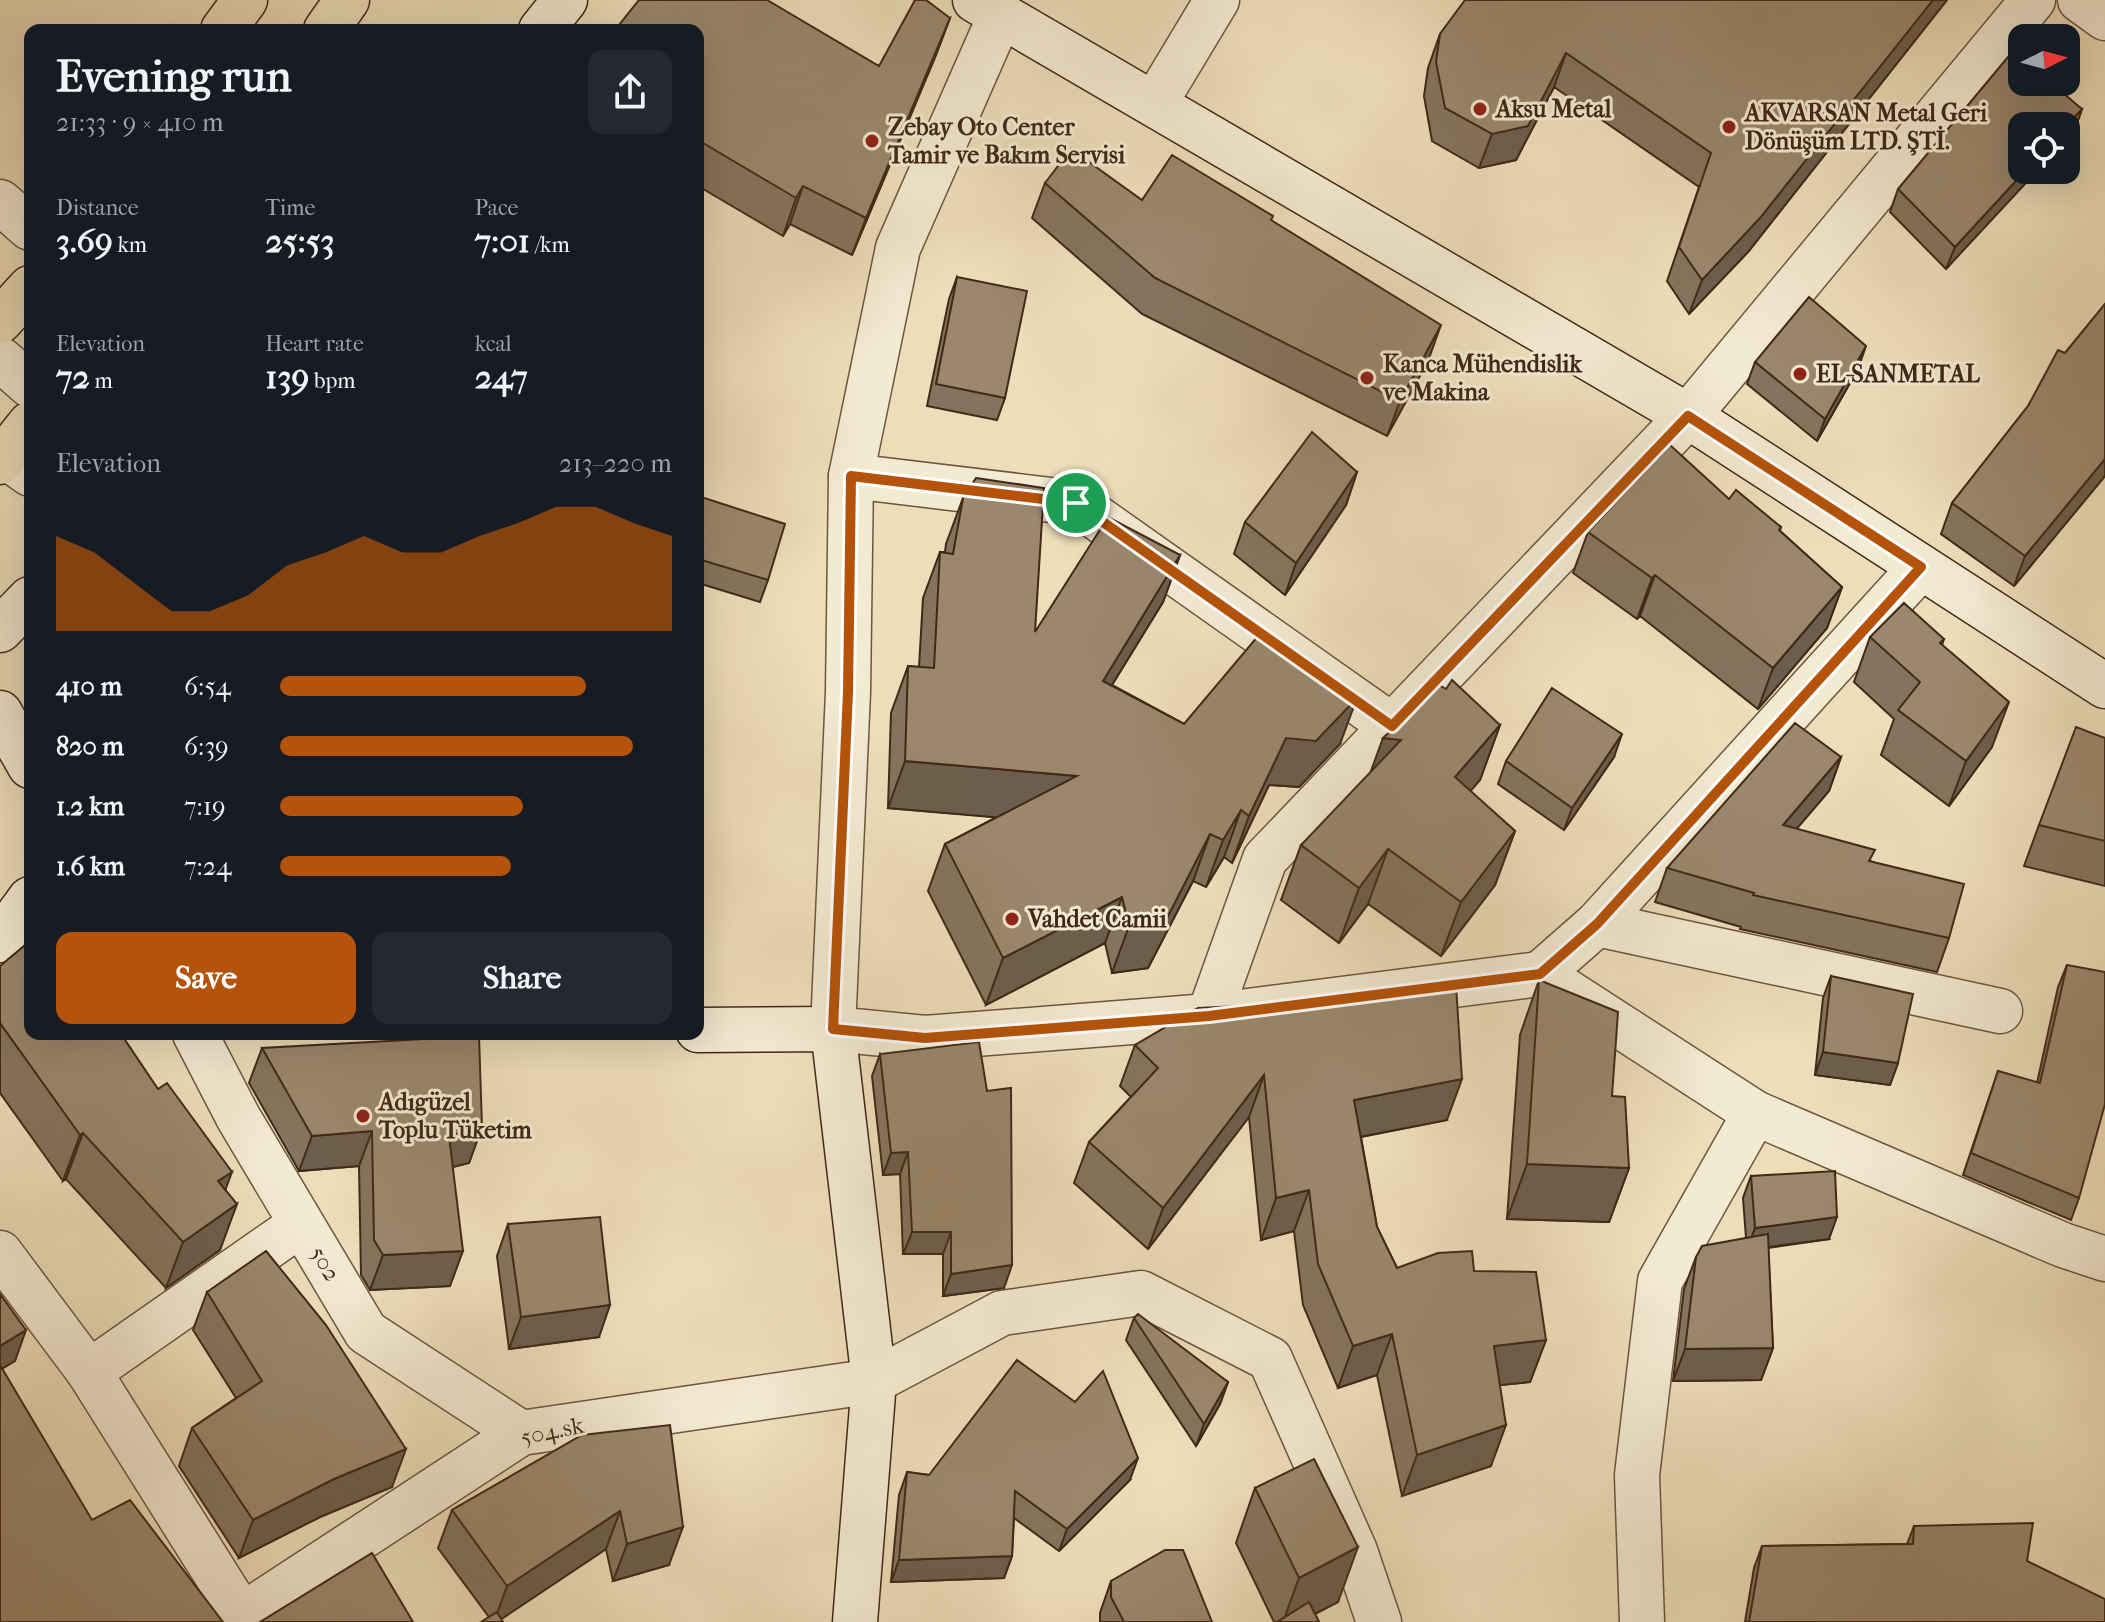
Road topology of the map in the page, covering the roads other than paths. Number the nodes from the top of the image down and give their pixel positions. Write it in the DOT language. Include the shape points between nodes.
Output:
graph roads {
  1 [pos="245,0"];
  2 [pos="347,0"];
  3 [pos="565,0"];
  4 [pos="1217,0"];
  5 [pos="2033,0"];
  6 [pos="2080,0"];
  7 [pos="988,7"];
  8 [pos="2105,18"];
  9 [pos="227,24"];
  10 [pos="330,24"];
  11 [pos="546,24"];
  12 [pos="1155,103"];
  13 [pos="0,202"];
  14 [pos="24,223"];
  15 [pos="24,295"];
  16 [pos="0,321"];
  17 [pos="0,359"];
  18 [pos="24,380"];
  19 [pos="1688,416"];
  20 [pos="851,476"];
  21 [pos="1921,567"];
  22 [pos="24,605"];
  23 [pos="0,630"];
  24 [pos="2105,686"];
  25 [pos="0,713"];
  26 [pos="1392,726"];
  27 [pos="24,755"];
  28 [pos="24,907"];
  29 [pos="1597,924"];
  30 [pos="0,940"];
  31 [pos="1540,974"];
  32 [pos="2000,1011"];
  33 [pos="1209,1016"];
  34 [pos="833,1029"];
  35 [pos="704,1030"];
  36 [pos="198,1040"];
  37 [pos="1755,1113"];
  38 [pos="301,1224"];
  39 [pos="0,1253"];
  40 [pos="2105,1259"];
  41 [pos="89,1372"];
  42 [pos="874,1381"];
  43 [pos="521,1433"];
  44 [pos="240,1620"];
  45 [pos="855,1622"];
  46 [pos="1379,1622"];
  47 [pos="1642,1622"];
  1 -- 9 [label="highway"];
  2 -- 10 [label="highway"];
  3 -- 11 [label="street"];
  4 -- 12 [label="street"];
  5 -- 19 [label="street"];
  6 -- 8 [label="street"];
  7 -- 12 [label="street"];
  7 -- 20 [label="street" via="898,248"];
  12 -- 19 [label="street"];
  13 -- 14 [label="street"];
  15 -- 16 [label="highway"];
  17 -- 18 [label="street"];
  19 -- 21 [label="street"];
  19 -- 26 [label="street"];
  20 -- 26 [label="street" via="1076,503"];
  20 -- 34 [label="street" via="848,692"];
  21 -- 24 [label="street"];
  21 -- 29 [label="street"];
  22 -- 23 [label="street"];
  25 -- 27 [label="street"];
  26 -- 33 [label="street" via="1265,859"];
  28 -- 30 [label="street"];
  29 -- 31 [label="street"];
  29 -- 32 [label="street"];
  31 -- 33 [label="street"];
  31 -- 37 [label="street"];
  33 -- 34 [label="street" via="925,1038"];
  34 -- 35 [label="street"];
  34 -- 42 [label="street"];
  36 -- 38 [label="street, 502"];
  37 -- 40 [label="street"];
  37 -- 47 [label="street" via="1660,1281 1637,1475"];
  38 -- 41 [label="street"];
  38 -- 43 [label="street, 502" via="366,1332"];
  39 -- 41 [label="street"];
  41 -- 44 [label="street"];
  42 -- 43 [label="street, 504.sk"];
  42 -- 45 [label="street"];
  42 -- 46 [label="street, 504.sk" via="1002,1313 1141,1293 1270,1359 1355,1551"];
  43 -- 44 [label="street, 504.sk"];
}
